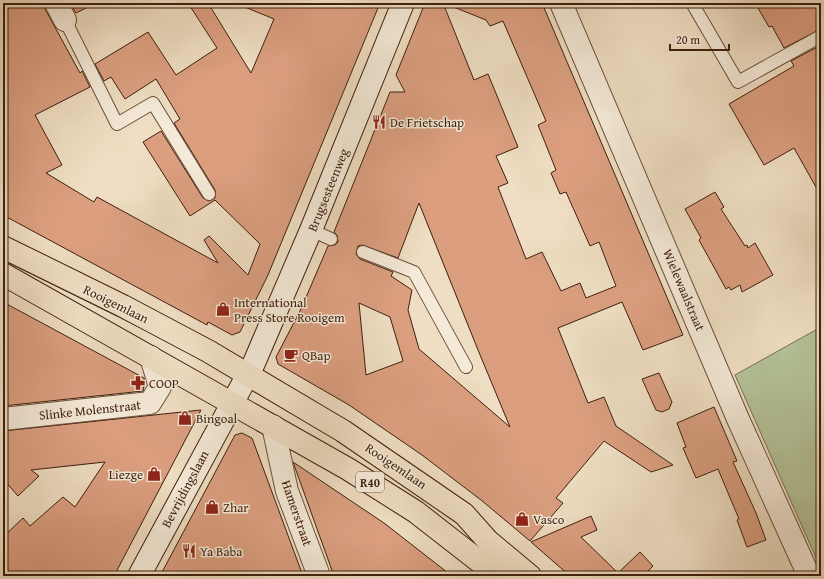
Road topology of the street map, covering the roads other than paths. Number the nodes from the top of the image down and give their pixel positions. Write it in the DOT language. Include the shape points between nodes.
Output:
graph roads {
  1 [pos="403,3"];
  2 [pos="561,3"];
  3 [pos="692,3"];
  4 [pos="61,12"];
  5 [pos="821,36"];
  6 [pos="209,194"];
  7 [pos="311,230"];
  8 [pos="331,239"];
  9 [pos="3,247"];
  10 [pos="363,252"];
  11 [pos="3,274"];
  12 [pos="151,357"];
  13 [pos="466,367"];
  14 [pos="248,374"];
  15 [pos="232,403"];
  16 [pos="3,420"];
  17 [pos="273,426"];
  18 [pos="139,576"];
  19 [pos="319,576"];
  20 [pos="498,576"];
  21 [pos="530,576"];
  22 [pos="809,576"];
  1 -- 7 [label="street, Brugsesteenweg"];
  2 -- 22 [label="street, Wielewaalstraat" via="738,419"];
  3 -- 5 [label="lane" via="738,82"];
  4 -- 6 [label="lane" via="117,124 153,103"];
  7 -- 8 [label="lane"];
  7 -- 14 [label="street, Brugsesteenweg" via="273,322"];
  9 -- 14 [label="main road, Rooigemlaan / R40" via="123,306"];
  10 -- 13 [label="lane" via="414,272"];
  11 -- 12 [label="main road, Rooigemlaan / R40"];
  12 -- 15 [label="main road, Rooigemlaan / R40"];
  12 -- 16 [label="street, Slinke Molenstraat" via="160,387 150,403"];
  14 -- 15 [label="street"];
  14 -- 21 [label="main road, Rooigemlaan / R40" via="343,431 464,514 488,541"];
  15 -- 17 [label="main road, Rooigemlaan / R40"];
  15 -- 18 [label="street, Bevrijdingslaan"];
  17 -- 19 [label="street, Hamerstraat" via="287,491"];
  17 -- 20 [label="main road, Rooigemlaan / R40" via="348,468 416,512"];
}
